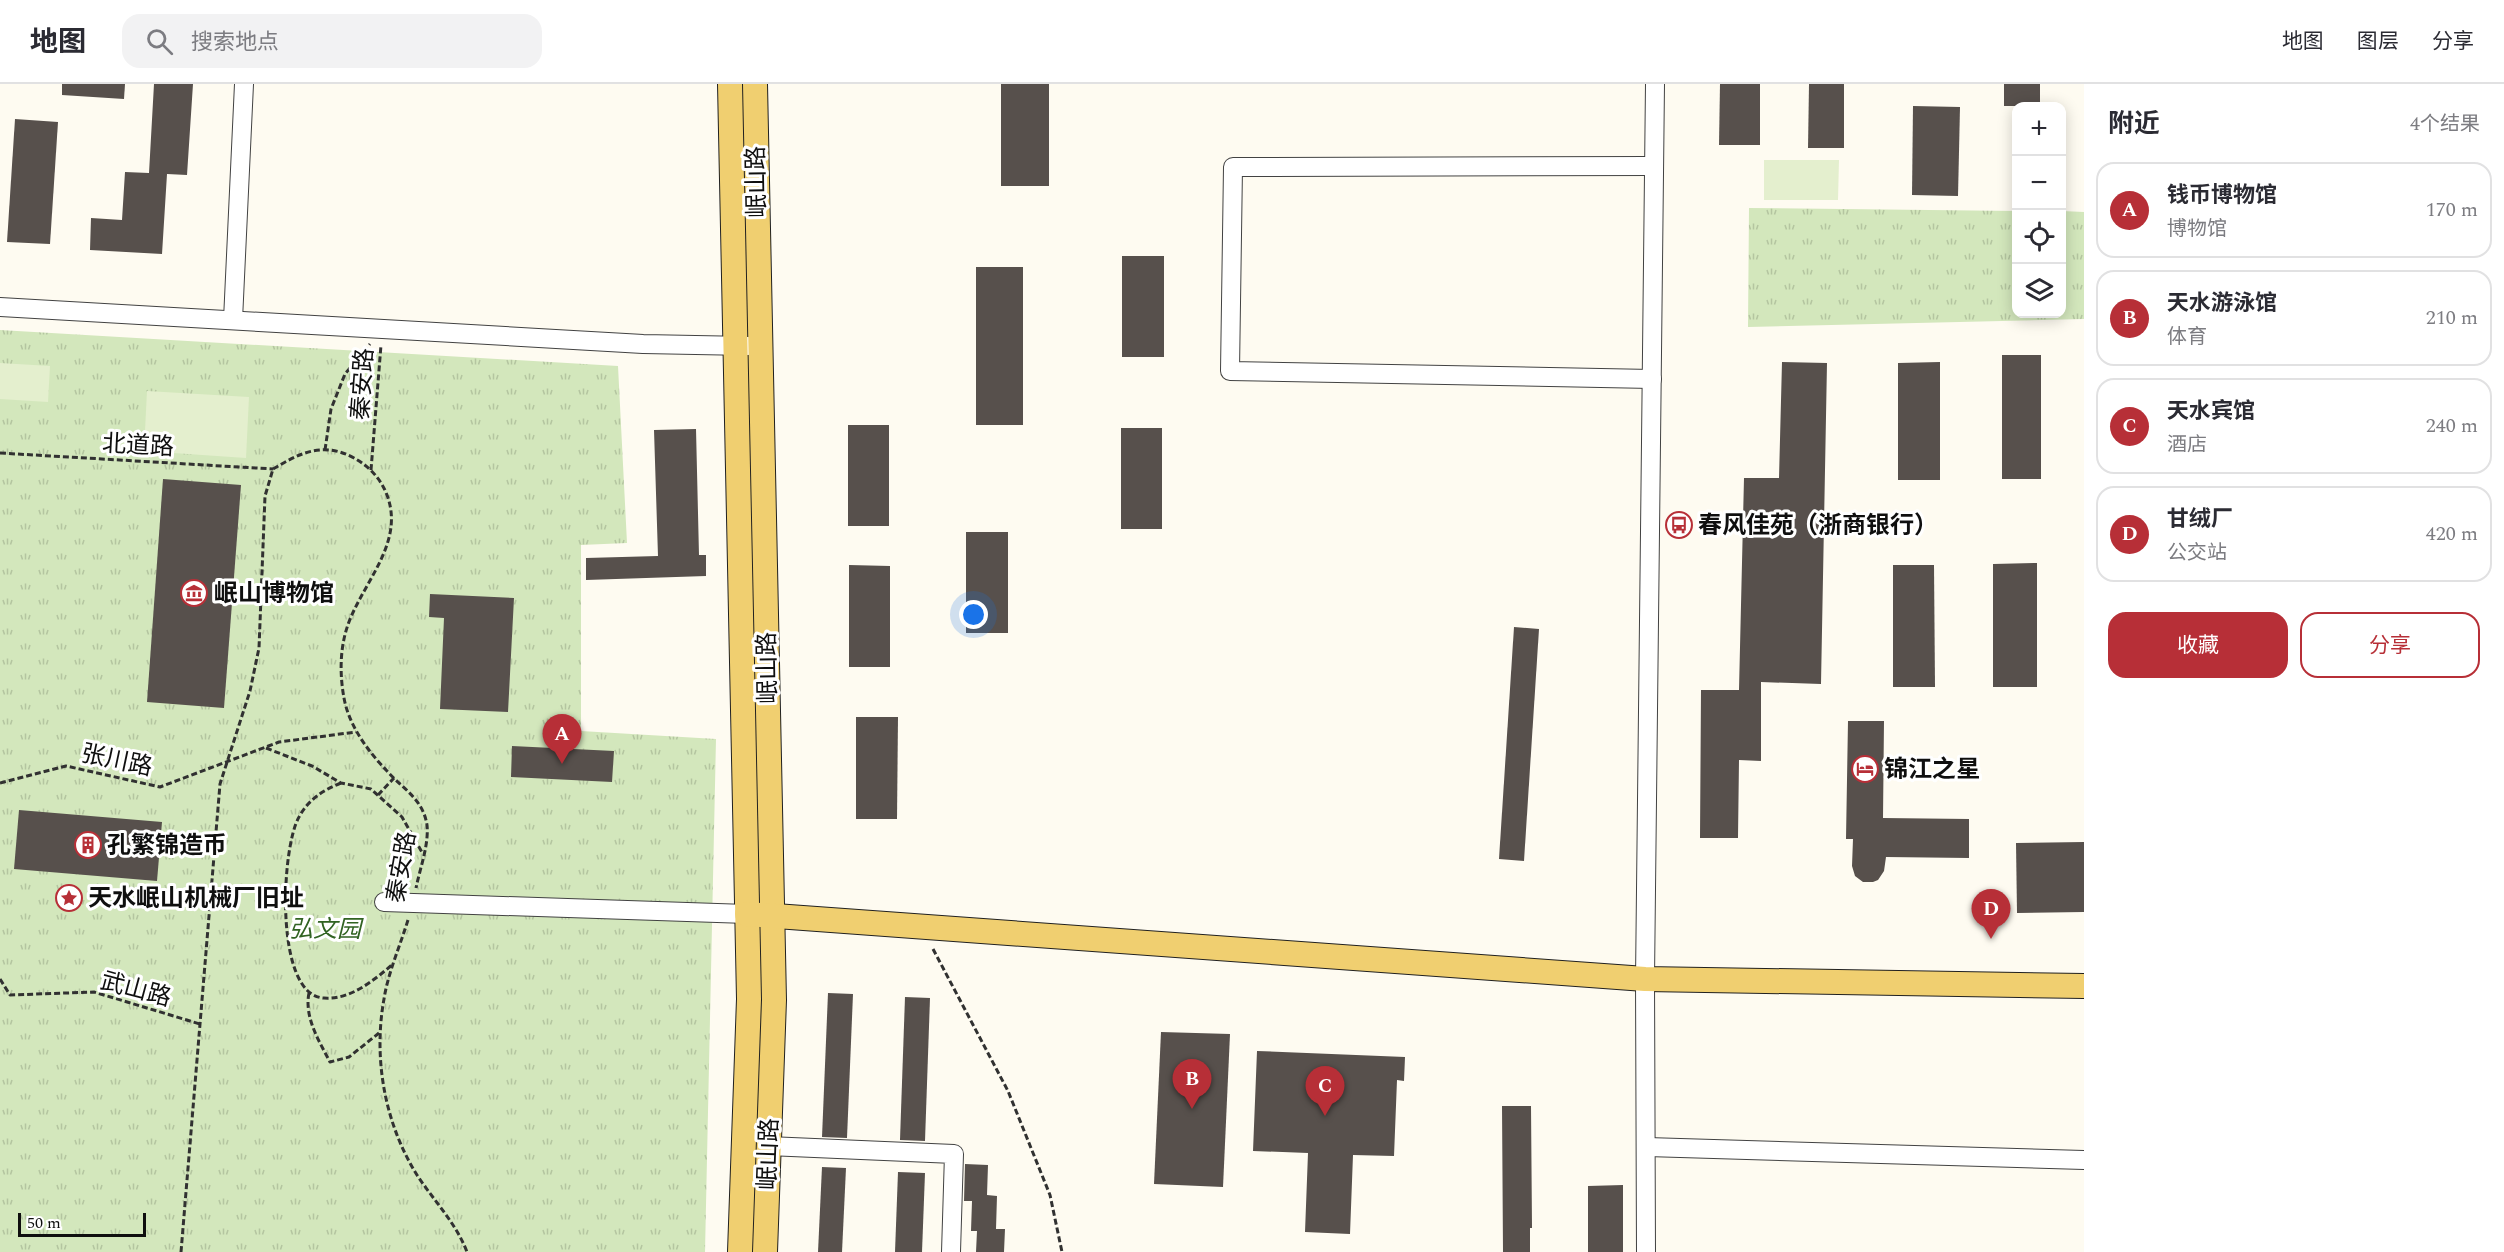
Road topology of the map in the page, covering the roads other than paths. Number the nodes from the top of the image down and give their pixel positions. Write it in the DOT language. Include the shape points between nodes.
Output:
graph roads {
  1 [pos="244,84"];
  2 [pos="730,84"];
  3 [pos="755,84"];
  4 [pos="1655,84"];
  5 [pos="1654,165"];
  6 [pos="0,307"];
  7 [pos="233,320"];
  8 [pos="759,346"];
  9 [pos="735,347"];
  10 [pos="1652,379"];
  11 [pos="384,902"];
  12 [pos="747,914"];
  13 [pos="773,915"];
  14 [pos="1645,979"];
  15 [pos="2084,986"];
  16 [pos="768,1146"];
  17 [pos="1647,1147"];
  18 [pos="2084,1160"];
  19 [pos="740,1252"];
  20 [pos="765,1252"];
  21 [pos="951,1252"];
  22 [pos="1646,1252"];
  1 -- 7 [label="street"];
  2 -- 9 [label="main road, 岷山路"];
  3 -- 8 [label="main road, 岷山路"];
  4 -- 5 [label="street"];
  5 -- 10 [label="street"];
  5 -- 10 [label="street" via="1233,167 1230,371"];
  6 -- 7 [label="street"];
  7 -- 9 [label="street"];
  8 -- 9 [label="street"];
  8 -- 13 [label="main road, 岷山路"];
  9 -- 12 [label="main road, 岷山路"];
  10 -- 14 [label="street"];
  11 -- 12 [label="street"];
  12 -- 13 [label="main road"];
  12 -- 19 [label="main road, 岷山路" via="749,999"];
  13 -- 14 [label="main road"];
  13 -- 16 [label="main road, 岷山路"];
  14 -- 15 [label="main road"];
  14 -- 17 [label="street"];
  16 -- 20 [label="main road, 岷山路"];
  16 -- 21 [label="street" via="954,1154"];
  17 -- 18 [label="street"];
  17 -- 22 [label="street"];
}
